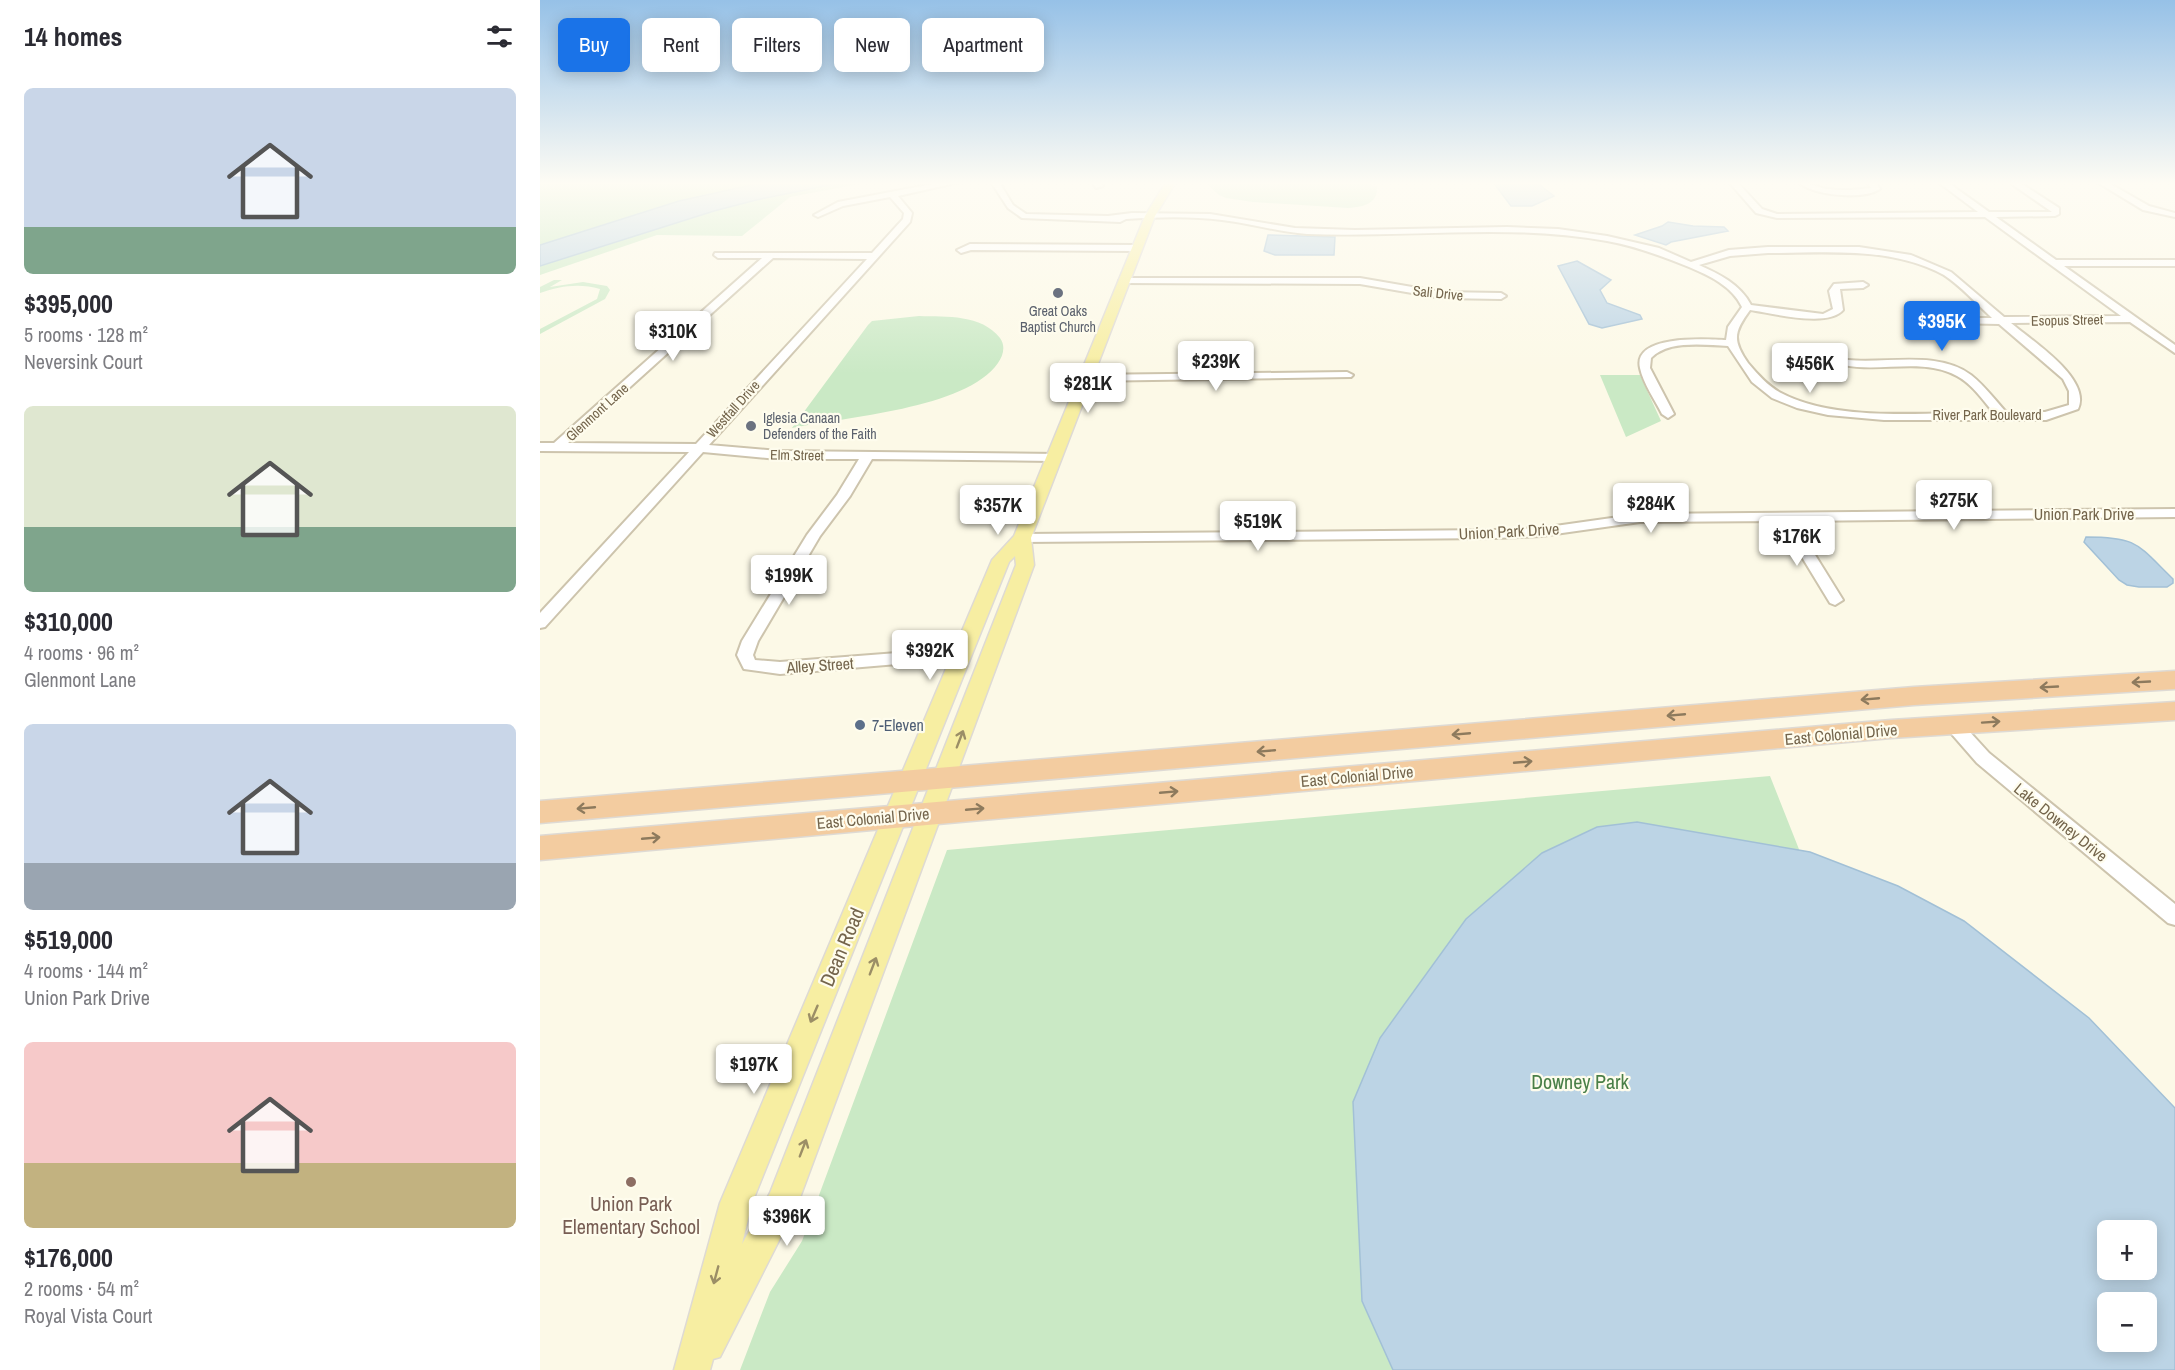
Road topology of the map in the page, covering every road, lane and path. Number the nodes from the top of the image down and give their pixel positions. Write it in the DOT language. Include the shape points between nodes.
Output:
graph roads {
  1 [pos="883,246"];
  2 [pos="1638,246"];
  3 [pos="2032,246"];
  4 [pos="1137,248"];
  5 [pos="960,250"];
  6 [pos="718,255"];
  7 [pos="771,256"];
  8 [pos="873,256"];
  9 [pos="2055,263"];
  10 [pos="2175,263"];
  11 [pos="1692,264"];
  12 [pos="1124,281"];
  13 [pos="1863,285"];
  14 [pos="1501,296"];
  15 [pos="1747,306"];
  16 [pos="2133,319"];
  17 [pos="1952,321"];
  18 [pos="2002,321"];
  19 [pos="2154,335"];
  20 [pos="2175,335"];
  21 [pos="1732,343"];
  22 [pos="2175,350"];
  23 [pos="1848,363"];
  24 [pos="1347,375"];
  25 [pos="1085,378"];
  26 [pos="1668,414"];
  27 [pos="2003,416"];
  28 [pos="540,447"];
  29 [pos="557,447"];
  30 [pos="698,448"];
  31 [pos="868,455"];
  32 [pos="1053,457"];
  33 [pos="2175,513"];
  34 [pos="1785,517"];
  35 [pos="1022,538"];
  36 [pos="1835,600"];
  37 [pos="540,623"];
  38 [pos="962,654"];
  39 [pos="2175,680"];
  40 [pos="1971,692"];
  41 [pos="1914,696"];
  42 [pos="2175,711"];
  43 [pos="1952,724"];
  44 [pos="1891,729"];
  45 [pos="1506,730"];
  46 [pos="1444,768"];
  47 [pos="945,778"];
  48 [pos="910,781"];
  49 [pos="540,812"];
  50 [pos="932,813"];
  51 [pos="896,816"];
  52 [pos="540,848"];
  53 [pos="2175,916"];
  54 [pos="692,1370"];
  1 -- 8 [label="street, Westfall Drive"];
  2 -- 11 [label="street"];
  3 -- 9 [label="street"];
  4 -- 5 [label="street"];
  4 -- 12 [label="main road, Dean Road"];
  6 -- 7 [label="street"];
  7 -- 8 [label="street"];
  7 -- 29 [label="street, Glenmont Lane"];
  8 -- 30 [label="street, Westfall Drive"];
  9 -- 10 [label="street"];
  9 -- 16 [label="street"];
  11 -- 15 [label="street" via="1735,289"];
  11 -- 18 [label="street, River Park Boulevard" via="1729,253 1768,250 1911,254 1948,274"];
  12 -- 14 [label="street, Sali Drive" via="1353,281 1441,295"];
  12 -- 25 [label="main road, Dean Road"];
  13 -- 15 [label="street" via="1837,286 1834,291 1839,310 1823,317"];
  15 -- 21 [label="street" via="1734,325"];
  16 -- 18 [label="street, Esopus Street"];
  16 -- 19 [label="street"];
  17 -- 18 [label="street, Esopus Street"];
  18 -- 27 [label="street, River Park Boulevard" via="2067,377 2076,397 2074,407 2046,416"];
  19 -- 20 [label="street"];
  19 -- 22 [label="street"];
  21 -- 26 [label="street" via="1673,344 1645,355 1645,368"];
  21 -- 27 [label="street, River Park Boulevard" via="1751,376 1766,389 1805,407 1862,416"];
  23 -- 27 [label="street" via="1944,367 1959,372"];
  24 -- 25 [label="street"];
  25 -- 32 [label="main road, Dean Road"];
  28 -- 29 [label="street, Elm Street"];
  29 -- 30 [label="street, Elm Street"];
  30 -- 31 [label="street, Elm Street" via="778,455"];
  30 -- 37 [label="street, Westfall Drive"];
  31 -- 32 [label="street, Elm Street"];
  31 -- 38 [label="street, Alley Street" via="818,528 750,641 746,655 750,666 780,668"];
  32 -- 35 [label="main road, Dean Road"];
  33 -- 34 [label="street, Union Park Drive"];
  34 -- 35 [label="street, Union Park Drive" via="1641,518 1541,532 1494,534"];
  34 -- 36 [label="street"];
  35 -- 38 [label="main road, Dean Road" via="1000,560"];
  47 -- 35 [label="main road, Dean Road, one-way" via="1025,565"];
  38 -- 48 [label="main road, Dean Road"];
  39 -- 40 [label="highway, East Colonial Drive, one-way"];
  40 -- 41 [label="highway, East Colonial Drive"];
  40 -- 43 [label="highway" via="1952,712"];
  41 -- 44 [label="highway" via="1913,709"];
  41 -- 45 [label="highway, East Colonial Drive, one-way"];
  43 -- 42 [label="highway, East Colonial Drive, one-way"];
  43 -- 44 [label="highway, East Colonial Drive"];
  43 -- 53 [label="street, Lake Downey Drive" via="1983,758"];
  46 -- 44 [label="highway, East Colonial Drive, one-way"];
  45 -- 46 [label="highway" via="1500,742 1486,753"];
  45 -- 47 [label="highway, East Colonial Drive, one-way"];
  50 -- 46 [label="highway, East Colonial Drive, one-way"];
  47 -- 48 [label="highway, East Colonial Drive"];
  47 -- 50 [label="main road, Dean Road"];
  48 -- 49 [label="highway, East Colonial Drive, one-way"];
  48 -- 51 [label="main road, Dean Road"];
  50 -- 51 [label="highway, East Colonial Drive"];
  54 -- 50 [label="main road, Dean Road, one-way" via="782,1203"];
  52 -- 51 [label="highway, East Colonial Drive, one-way"];
  51 -- 54 [label="main road, Dean Road, one-way" via="736,1203"];
}
